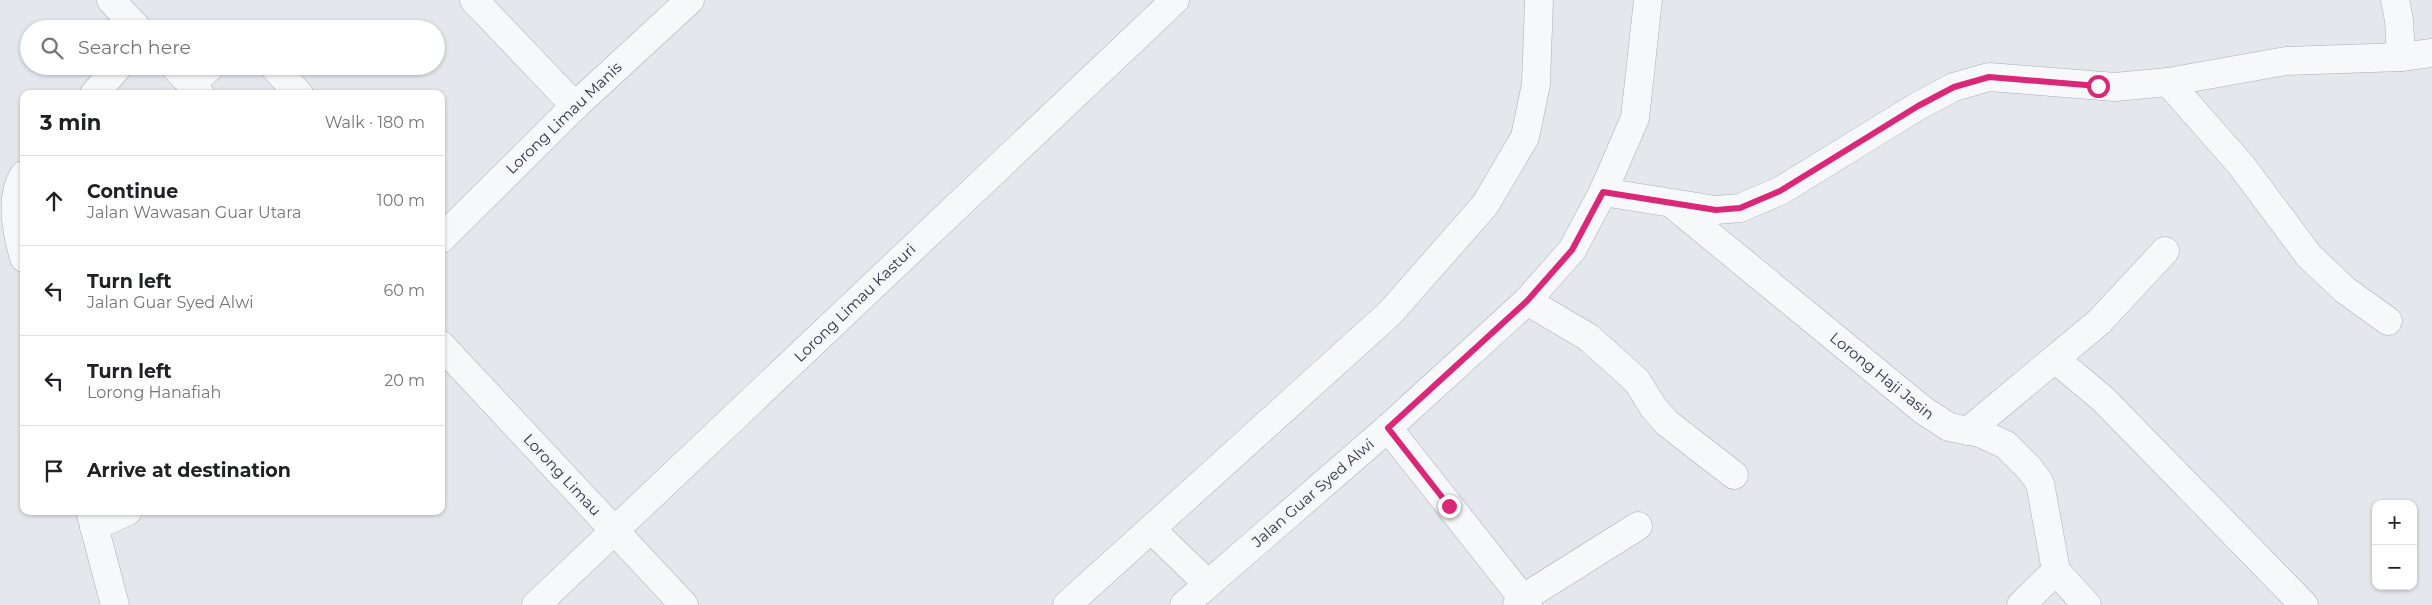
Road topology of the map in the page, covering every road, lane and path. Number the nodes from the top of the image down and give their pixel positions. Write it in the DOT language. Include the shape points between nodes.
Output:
graph roads {
  1 [pos="111,0"];
  2 [pos="474,0"];
  3 [pos="690,0"];
  4 [pos="1175,0"];
  5 [pos="1539,0"];
  6 [pos="1648,0"];
  7 [pos="2395,0"];
  8 [pos="130,20"];
  9 [pos="2432,52"];
  10 [pos="2401,57"];
  11 [pos="111,75"];
  12 [pos="282,75"];
  13 [pos="2168,82"];
  14 [pos="98,90"];
  15 [pos="295,90"];
  16 [pos="575,106"];
  17 [pos="20,181"];
  18 [pos="1603,192"];
  19 [pos="1672,204"];
  20 [pos="445,235"];
  21 [pos="20,236"];
  22 [pos="2165,251"];
  23 [pos="1527,301"];
  24 [pos="2388,320"];
  25 [pos="445,349"];
  26 [pos="2055,360"];
  27 [pos="1388,428"];
  28 [pos="1968,431"];
  29 [pos="1734,474"];
  30 [pos="110,515"];
  31 [pos="92,519"];
  32 [pos="1638,526"];
  33 [pos="1151,529"];
  34 [pos="614,532"];
  35 [pos="2056,571"];
  36 [pos="1208,584"];
  37 [pos="1522,603"];
  38 [pos="116,605"];
  39 [pos="536,605"];
  40 [pos="684,605"];
  41 [pos="1067,605"];
  42 [pos="1184,605"];
  43 [pos="2021,605"];
  44 [pos="2087,605"];
  45 [pos="2304,605"];
  1 -- 8 [label="street"];
  2 -- 16 [label="street"];
  3 -- 16 [label="street, Lorong Limau Manis"];
  4 -- 34 [label="street, Lorong Limau Kasturi"];
  5 -- 33 [label="street" via="1536,84 1525,137 1485,205 1390,313"];
  6 -- 18 [label="street, Jalan Guar Syed Alwi" via="1635,118"];
  7 -- 10 [label="street"];
  9 -- 10 [label="street"];
  10 -- 13 [label="street" via="2286,61"];
  11 -- 14 [label="street"];
  12 -- 15 [label="street"];
  13 -- 19 [label="street" via="2114,87 1989,77 1954,87 1780,191 1740,208 1716,210"];
  13 -- 24 [label="street" via="2240,165 2309,256 2345,290"];
  16 -- 20 [label="street, Lorong Limau Manis"];
  17 -- 21 [label="street" via="16,213"];
  18 -- 19 [label="street"];
  18 -- 23 [label="street, Jalan Guar Syed Alwi" via="1572,250"];
  19 -- 28 [label="street, Lorong Haji Jasin" via="1922,410 1949,427"];
  22 -- 26 [label="street" via="2099,322"];
  23 -- 27 [label="street, Jalan Guar Syed Alwi"];
  23 -- 29 [label="street" via="1588,337 1637,381 1652,407 1667,423"];
  25 -- 34 [label="street, Lorong Limau"];
  26 -- 28 [label="street"];
  26 -- 45 [label="street" via="2102,399"];
  27 -- 36 [label="street, Jalan Guar Syed Alwi"];
  27 -- 37 [label="street"];
  28 -- 35 [label="street, Lorong Haji Jasin" via="2006,445 2040,483"];
  30 -- 31 [label="street"];
  31 -- 38 [label="street"];
  32 -- 37 [label="street"];
  33 -- 36 [label="street"];
  33 -- 41 [label="street"];
  34 -- 39 [label="street, Lorong Limau Kasturi"];
  34 -- 40 [label="street, Lorong Limau"];
  35 -- 43 [label="street"];
  35 -- 44 [label="street"];
  36 -- 42 [label="street, Jalan Guar Syed Alwi"];
}
